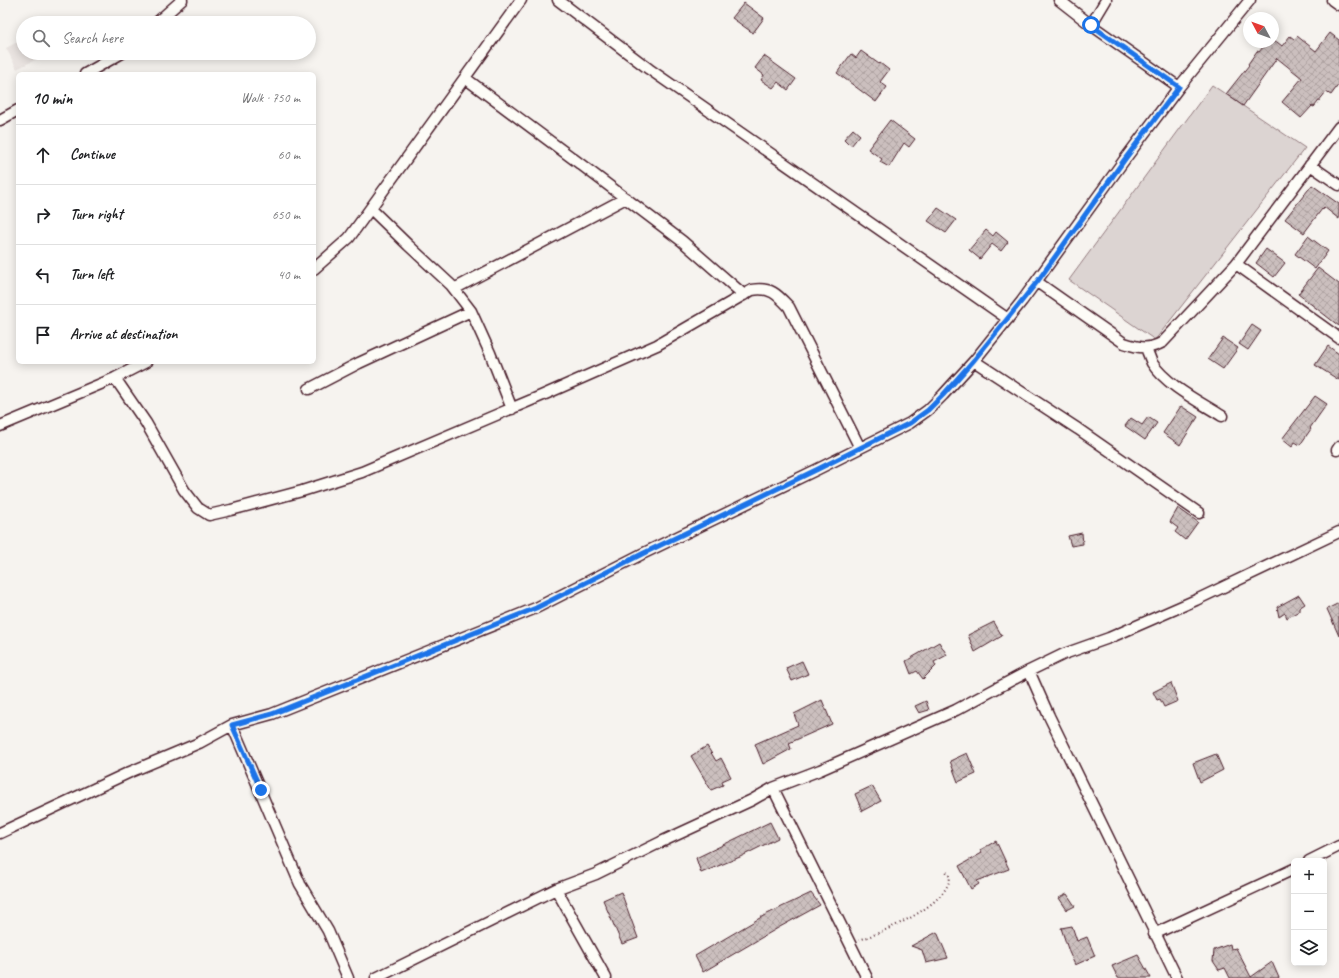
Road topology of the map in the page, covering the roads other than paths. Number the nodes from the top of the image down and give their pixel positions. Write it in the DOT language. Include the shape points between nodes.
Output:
graph roads {
  1 [pos="182,0"];
  2 [pos="521,0"];
  3 [pos="558,0"];
  4 [pos="1059,0"];
  5 [pos="1106,0"];
  6 [pos="1250,0"];
  7 [pos="1332,0"];
  8 [pos="1339,5"];
  9 [pos="164,16"];
  10 [pos="1091,25"];
  11 [pos="110,60"];
  12 [pos="89,72"];
  13 [pos="464,78"];
  14 [pos="1179,87"];
  15 [pos="16,111"];
  16 [pos="0,120"];
  17 [pos="1339,127"];
  18 [pos="1310,165"];
  19 [pos="1339,185"];
  20 [pos="626,198"];
  21 [pos="371,209"];
  22 [pos="1236,264"];
  23 [pos="316,267"];
  24 [pos="1037,282"];
  25 [pos="454,290"];
  26 [pos="744,295"];
  27 [pos="471,311"];
  28 [pos="1008,318"];
  29 [pos="1339,338"];
  30 [pos="1146,348"];
  31 [pos="974,360"];
  32 [pos="142,364"];
  33 [pos="115,378"];
  34 [pos="309,389"];
  35 [pos="512,409"];
  36 [pos="1222,416"];
  37 [pos="0,426"];
  38 [pos="860,448"];
  39 [pos="1199,513"];
  40 [pos="1339,532"];
  41 [pos="1029,671"];
  42 [pos="232,725"];
  43 [pos="773,788"];
  44 [pos="0,834"];
  45 [pos="1339,846"];
  46 [pos="1315,858"];
  47 [pos="1291,870"];
  48 [pos="556,890"];
  49 [pos="1154,934"];
  50 [pos="348,978"];
  51 [pos="376,978"];
  52 [pos="606,978"];
  53 [pos="867,978"];
  54 [pos="1177,978"];
  1 -- 9 [label="street"];
  2 -- 13 [label="street"];
  3 -- 28 [label="street" via="649,69"];
  4 -- 10 [label="street"];
  5 -- 10 [label="street"];
  6 -- 14 [label="street"];
  7 -- 8 [label="street"];
  10 -- 14 [label="street"];
  11 -- 12 [label="street"];
  13 -- 20 [label="street"];
  13 -- 21 [label="street"];
  14 -- 24 [label="street"];
  15 -- 16 [label="street"];
  17 -- 18 [label="street"];
  18 -- 19 [label="street"];
  18 -- 22 [label="street"];
  20 -- 25 [label="street"];
  20 -- 26 [label="street" via="682,241"];
  21 -- 23 [label="street" via="349,238"];
  21 -- 25 [label="street"];
  22 -- 29 [label="street"];
  22 -- 30 [label="street" via="1163,342 1155,347"];
  24 -- 28 [label="street"];
  24 -- 30 [label="street" via="1124,343"];
  25 -- 27 [label="street"];
  26 -- 35 [label="street" via="657,345"];
  26 -- 38 [label="street" via="762,288 777,294 789,307"];
  27 -- 34 [label="street"];
  27 -- 35 [label="street"];
  28 -- 31 [label="street"];
  30 -- 36 [label="street" via="1162,374 1178,388"];
  31 -- 38 [label="street" via="928,410 910,423"];
  31 -- 39 [label="street" via="1078,428"];
  32 -- 33 [label="street"];
  33 -- 35 [label="street" via="146,423 184,490 198,508 209,514 302,491 362,472"];
  33 -- 37 [label="street"];
  38 -- 42 [label="street" via="536,608 272,714"];
  40 -- 41 [label="street" via="1196,600"];
  41 -- 43 [label="street" via="956,710"];
  41 -- 49 [label="street"];
  42 -- 44 [label="street" via="199,743 130,772"];
  42 -- 50 [label="street" via="300,884 328,931"];
  43 -- 48 [label="street" via="596,874"];
  43 -- 53 [label="street"];
  45 -- 46 [label="street"];
  47 -- 49 [label="street"];
  48 -- 51 [label="street"];
  48 -- 52 [label="street"];
  49 -- 54 [label="street"];
}
